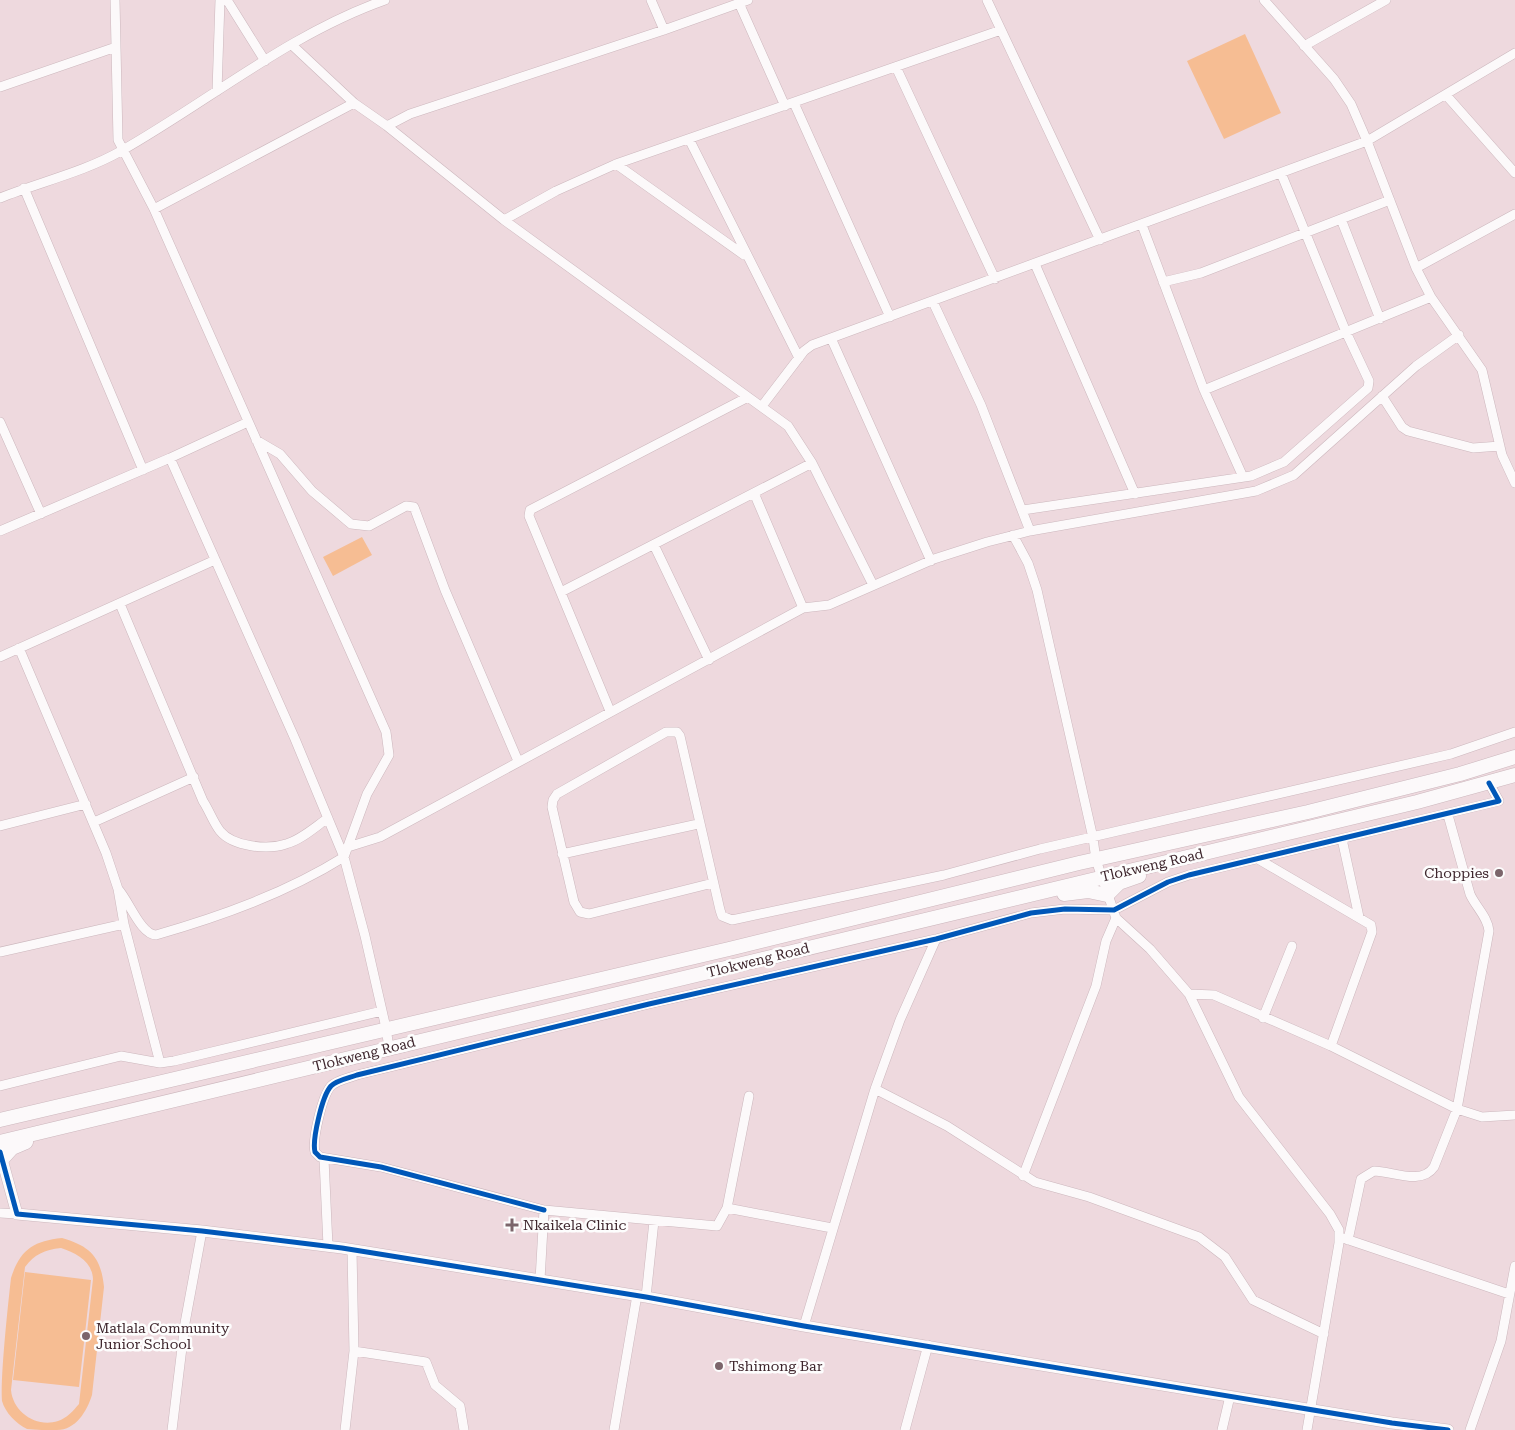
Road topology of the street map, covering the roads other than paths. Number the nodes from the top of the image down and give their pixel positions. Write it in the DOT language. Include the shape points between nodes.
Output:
graph roads {
  1 [pos="115,0"];
  2 [pos="220,0"];
  3 [pos="227,0"];
  4 [pos="385,0"];
  5 [pos="651,0"];
  6 [pos="987,0"];
  7 [pos="1264,0"];
  8 [pos="1386,0"];
  9 [pos="744,2"];
  10 [pos="664,30"];
  11 [pos="1001,30"];
  12 [pos="292,45"];
  13 [pos="1304,46"];
  14 [pos="116,47"];
  15 [pos="1515,53"];
  16 [pos="265,61"];
  17 [pos="896,67"];
  18 [pos="0,87"];
  19 [pos="217,90"];
  20 [pos="1446,95"];
  21 [pos="354,104"];
  22 [pos="790,105"];
  23 [pos="387,126"];
  24 [pos="689,139"];
  25 [pos="1367,141"];
  26 [pos="122,150"];
  27 [pos="616,164"];
  28 [pos="1281,173"];
  29 [pos="1515,173"];
  30 [pos="24,188"];
  31 [pos="0,198"];
  32 [pos="1390,200"];
  33 [pos="154,209"];
  34 [pos="1515,214"];
  35 [pos="1341,219"];
  36 [pos="504,220"];
  37 [pos="1142,225"];
  38 [pos="1307,233"];
  39 [pos="1100,240"];
  40 [pos="747,257"];
  41 [pos="1035,264"];
  42 [pos="1416,268"];
  43 [pos="995,279"];
  44 [pos="1163,282"];
  45 [pos="1430,297"];
  46 [pos="933,302"];
  47 [pos="890,317"];
  48 [pos="1380,319"];
  49 [pos="1346,332"];
  50 [pos="1459,335"];
  51 [pos="830,338"];
  52 [pos="799,358"];
  53 [pos="1204,390"];
  54 [pos="1382,396"];
  55 [pos="748,397"];
  56 [pos="762,406"];
  57 [pos="0,422"];
  58 [pos="248,422"];
  59 [pos="256,440"];
  60 [pos="1500,446"];
  61 [pos="170,458"];
  62 [pos="812,464"];
  63 [pos="143,470"];
  64 [pos="1243,477"];
  65 [pos="1515,483"];
  66 [pos="754,494"];
  67 [pos="1135,494"];
  68 [pos="1023,510"];
  69 [pos="41,514"];
  70 [pos="1030,531"];
  71 [pos="0,532"];
  72 [pos="1013,535"];
  73 [pos="654,545"];
  74 [pos="215,560"];
  75 [pos="931,561"];
  76 [pos="873,585"];
  77 [pos="560,592"];
  78 [pos="120,604"];
  79 [pos="803,608"];
  80 [pos="19,648"];
  81 [pos="0,657"];
  82 [pos="709,660"];
  83 [pos="610,711"];
  84 [pos="1515,732"];
  85 [pos="1515,757"];
  86 [pos="518,761"];
  87 [pos="1515,775"];
  88 [pos="194,777"];
  89 [pos="1489,783"];
  90 [pos="86,804"];
  91 [pos="1448,815"];
  92 [pos="328,818"];
  93 [pos="94,822"];
  94 [pos="698,824"];
  95 [pos="0,826"];
  96 [pos="1093,838"];
  97 [pos="1342,839"];
  98 [pos="348,847"];
  99 [pos="562,854"];
  100 [pos="344,857"];
  101 [pos="1258,859"];
  102 [pos="1096,860"];
  103 [pos="1161,863"];
  104 [pos="1101,877"];
  105 [pos="713,883"];
  106 [pos="118,889"];
  107 [pos="1035,894"];
  108 [pos="1107,894"];
  109 [pos="1115,914"];
  110 [pos="1359,917"];
  111 [pos="124,924"];
  112 [pos="936,939"];
  113 [pos="1292,946"];
  114 [pos="0,952"];
  115 [pos="1189,994"];
  116 [pos="382,1011"];
  117 [pos="1263,1018"];
  118 [pos="386,1028"];
  119 [pos="1331,1046"];
  120 [pos="388,1048"];
  121 [pos="160,1063"];
  122 [pos="0,1086"];
  123 [pos="875,1089"];
  124 [pos="749,1096"];
  125 [pos="1457,1110"];
  126 [pos="1515,1115"];
  127 [pos="0,1120"];
  128 [pos="61,1128"];
  129 [pos="0,1142"];
  130 [pos="1,1156"];
  131 [pos="324,1158"];
  132 [pos="1023,1176"];
  133 [pos="727,1208"];
  134 [pos="544,1210"];
  135 [pos="0,1214"];
  136 [pos="17,1214"];
  137 [pos="654,1221"];
  138 [pos="832,1228"];
  139 [pos="202,1231"];
  140 [pos="1344,1238"];
  141 [pos="328,1246"];
  142 [pos="352,1250"];
  143 [pos="1515,1266"];
  144 [pos="540,1280"];
  145 [pos="1508,1294"];
  146 [pos="641,1296"];
  147 [pos="804,1326"];
  148 [pos="1324,1334"];
  149 [pos="928,1345"];
  150 [pos="354,1352"];
  151 [pos="1230,1396"];
  152 [pos="1310,1409"];
  153 [pos="172,1430"];
  154 [pos="345,1430"];
  155 [pos="464,1430"];
  156 [pos="614,1430"];
  157 [pos="906,1430"];
  158 [pos="1222,1430"];
  159 [pos="1307,1430"];
  160 [pos="1448,1430"];
  161 [pos="1470,1430"];
  1 -- 14 [label="street"];
  2 -- 19 [label="street"];
  3 -- 16 [label="street"];
  4 -- 12 [label="street" via="354,11"];
  5 -- 10 [label="street"];
  6 -- 11 [label="street"];
  7 -- 13 [label="street"];
  8 -- 13 [label="street"];
  9 -- 10 [label="street"];
  9 -- 22 [label="street"];
  10 -- 23 [label="street" via="416,112"];
  11 -- 17 [label="street"];
  11 -- 39 [label="street"];
  12 -- 16 [label="street"];
  12 -- 21 [label="street"];
  13 -- 25 [label="street" via="1334,79 1351,104"];
  14 -- 18 [label="street"];
  14 -- 26 [label="street" via="117,129"];
  15 -- 20 [label="street"];
  16 -- 19 [label="street"];
  17 -- 22 [label="street"];
  17 -- 43 [label="street"];
  19 -- 26 [label="street"];
  20 -- 25 [label="street"];
  20 -- 29 [label="street"];
  21 -- 23 [label="street"];
  21 -- 33 [label="street"];
  22 -- 24 [label="street"];
  22 -- 47 [label="street"];
  23 -- 36 [label="street"];
  24 -- 27 [label="street"];
  24 -- 40 [label="street"];
  25 -- 28 [label="street"];
  25 -- 32 [label="street"];
  26 -- 30 [label="street"];
  26 -- 33 [label="street"];
  27 -- 36 [label="street" via="556,191"];
  27 -- 40 [label="street"];
  28 -- 37 [label="street"];
  28 -- 38 [label="street"];
  30 -- 31 [label="street"];
  30 -- 63 [label="street"];
  32 -- 35 [label="street"];
  32 -- 42 [label="street"];
  33 -- 58 [label="street"];
  34 -- 42 [label="street"];
  35 -- 38 [label="street"];
  35 -- 48 [label="street"];
  36 -- 55 [label="street"];
  37 -- 39 [label="street"];
  37 -- 44 [label="street"];
  38 -- 44 [label="street" via="1201,273"];
  38 -- 49 [label="street"];
  39 -- 41 [label="street"];
  40 -- 52 [label="street"];
  41 -- 43 [label="street"];
  41 -- 67 [label="street"];
  42 -- 45 [label="street"];
  43 -- 46 [label="street"];
  44 -- 53 [label="street"];
  45 -- 48 [label="street"];
  45 -- 50 [label="street"];
  46 -- 47 [label="street"];
  46 -- 68 [label="street" via="981,405"];
  47 -- 51 [label="street"];
  48 -- 49 [label="street"];
  49 -- 53 [label="street"];
  49 -- 64 [label="street" via="1369,381 1368,388 1284,462"];
  50 -- 54 [label="street"];
  50 -- 60 [label="street" via="1482,370"];
  51 -- 52 [label="street" via="807,347"];
  51 -- 75 [label="street"];
  52 -- 56 [label="street"];
  53 -- 64 [label="street"];
  54 -- 60 [label="street" via="1408,431 1473,448"];
  54 -- 70 [label="street" via="1294,475 1256,491"];
  55 -- 56 [label="street"];
  55 -- 77 [label="street" via="531,508 529,516"];
  56 -- 62 [label="street" via="788,426"];
  57 -- 69 [label="street"];
  58 -- 59 [label="street"];
  58 -- 61 [label="street"];
  59 -- 86 [label="street" via="280,454 312,491 350,524 369,526 406,506 414,507 445,590"];
  59 -- 98 [label="street" via="390,747 387,762 367,794"];
  60 -- 65 [label="street"];
  61 -- 63 [label="street"];
  61 -- 74 [label="street"];
  62 -- 66 [label="street"];
  62 -- 76 [label="street"];
  63 -- 69 [label="street"];
  64 -- 67 [label="street"];
  66 -- 73 [label="street"];
  66 -- 79 [label="street"];
  67 -- 68 [label="street"];
  68 -- 70 [label="street"];
  69 -- 71 [label="street"];
  70 -- 72 [label="street"];
  72 -- 75 [label="street"];
  72 -- 96 [label="street" via="1028,563 1037,590"];
  73 -- 77 [label="street"];
  73 -- 82 [label="street"];
  74 -- 78 [label="street"];
  74 -- 92 [label="street"];
  75 -- 76 [label="street"];
  76 -- 79 [label="street" via="829,605"];
  77 -- 83 [label="street"];
  78 -- 80 [label="street"];
  78 -- 88 [label="street"];
  79 -- 82 [label="street"];
  80 -- 81 [label="street"];
  80 -- 90 [label="street"];
  82 -- 83 [label="street"];
  83 -- 86 [label="street"];
  84 -- 96 [label="street" via="1451,754"];
  85 -- 102 [label="main road, Tlokweng Road" via="1308,812"];
  86 -- 98 [label="street" via="380,837"];
  87 -- 89 [label="main road, Tlokweng Road"];
  88 -- 92 [label="street" via="220,831 239,842 267,846 287,844"];
  88 -- 93 [label="street"];
  89 -- 91 [label="street" via="1499,801"];
  89 -- 103 [label="main road, Tlokweng Road"];
  90 -- 93 [label="street"];
  90 -- 95 [label="street"];
  91 -- 97 [label="street"];
  91 -- 125 [label="street" via="1470,894 1489,930"];
  92 -- 100 [label="street"];
  93 -- 106 [label="street"];
  94 -- 99 [label="street"];
  94 -- 99 [label="street" via="680,736 670,731 554,797 552,807"];
  94 -- 105 [label="street"];
  96 -- 102 [label="street"];
  96 -- 105 [label="street" via="944,875 732,920 722,916"];
  97 -- 101 [label="street"];
  97 -- 110 [label="street"];
  98 -- 100 [label="street"];
  99 -- 105 [label="street" via="574,902 584,914"];
  100 -- 106 [label="street" via="241,908 156,935 144,930"];
  100 -- 116 [label="street"];
  101 -- 109 [label="street" via="1168,882"];
  101 -- 110 [label="street"];
  102 -- 104 [label="street"];
  102 -- 118 [label="main road, Tlokweng Road"];
  103 -- 104 [label="main road, Tlokweng Road"];
  103 -- 108 [label="main road" via="1119,883"];
  104 -- 107 [label="main road, Tlokweng Road"];
  104 -- 108 [label="street"];
  106 -- 111 [label="street"];
  107 -- 108 [label="main road" via="1088,891"];
  107 -- 120 [label="main road, Tlokweng Road"];
  108 -- 109 [label="street"];
  109 -- 112 [label="street" via="1046,910"];
  109 -- 115 [label="street"];
  109 -- 132 [label="street" via="1096,986"];
  110 -- 119 [label="street" via="1370,923 1372,932"];
  111 -- 114 [label="street"];
  111 -- 121 [label="street"];
  112 -- 123 [label="street" via="900,1020"];
  112 -- 131 [label="street" via="639,1006 337,1082 324,1099 315,1142 315,1152"];
  113 -- 117 [label="street"];
  115 -- 117 [label="street" via="1214,995"];
  115 -- 140 [label="street" via="1239,1097 1330,1214"];
  116 -- 118 [label="street"];
  116 -- 121 [label="street"];
  117 -- 119 [label="street"];
  118 -- 120 [label="street"];
  118 -- 127 [label="main road, Tlokweng Road"];
  119 -- 125 [label="street"];
  120 -- 128 [label="main road, Tlokweng Road"];
  121 -- 122 [label="street" via="121,1056"];
  123 -- 132 [label="street" via="947,1126"];
  123 -- 138 [label="street"];
  124 -- 133 [label="street"];
  125 -- 126 [label="street" via="1482,1117"];
  125 -- 140 [label="street" via="1434,1167 1428,1173 1418,1177 1374,1171 1361,1179"];
  128 -- 129 [label="main road, Tlokweng Road"];
  128 -- 130 [label="main road"];
  130 -- 136 [label="street"];
  131 -- 134 [label="street" via="381,1167"];
  131 -- 141 [label="street"];
  132 -- 148 [label="street" via="1199,1237 1225,1257 1253,1300"];
  133 -- 137 [label="street" via="723,1219 713,1228"];
  133 -- 138 [label="street"];
  134 -- 137 [label="street"];
  134 -- 144 [label="street"];
  135 -- 136 [label="street"];
  136 -- 139 [label="street"];
  137 -- 146 [label="street"];
  138 -- 147 [label="street"];
  139 -- 141 [label="street"];
  139 -- 153 [label="street" via="185,1323"];
  140 -- 145 [label="street"];
  140 -- 148 [label="street"];
  141 -- 142 [label="street"];
  142 -- 144 [label="street"];
  142 -- 150 [label="street"];
  143 -- 145 [label="street"];
  144 -- 146 [label="street"];
  145 -- 161 [label="street" via="1501,1341"];
  146 -- 147 [label="street"];
  146 -- 156 [label="street"];
  147 -- 149 [label="street"];
  148 -- 152 [label="street"];
  149 -- 151 [label="street"];
  149 -- 157 [label="street"];
  150 -- 154 [label="street"];
  150 -- 155 [label="street" via="426,1362 435,1385 460,1406"];
  151 -- 152 [label="street"];
  151 -- 158 [label="street"];
  152 -- 159 [label="street"];
  152 -- 160 [label="street"];
}
